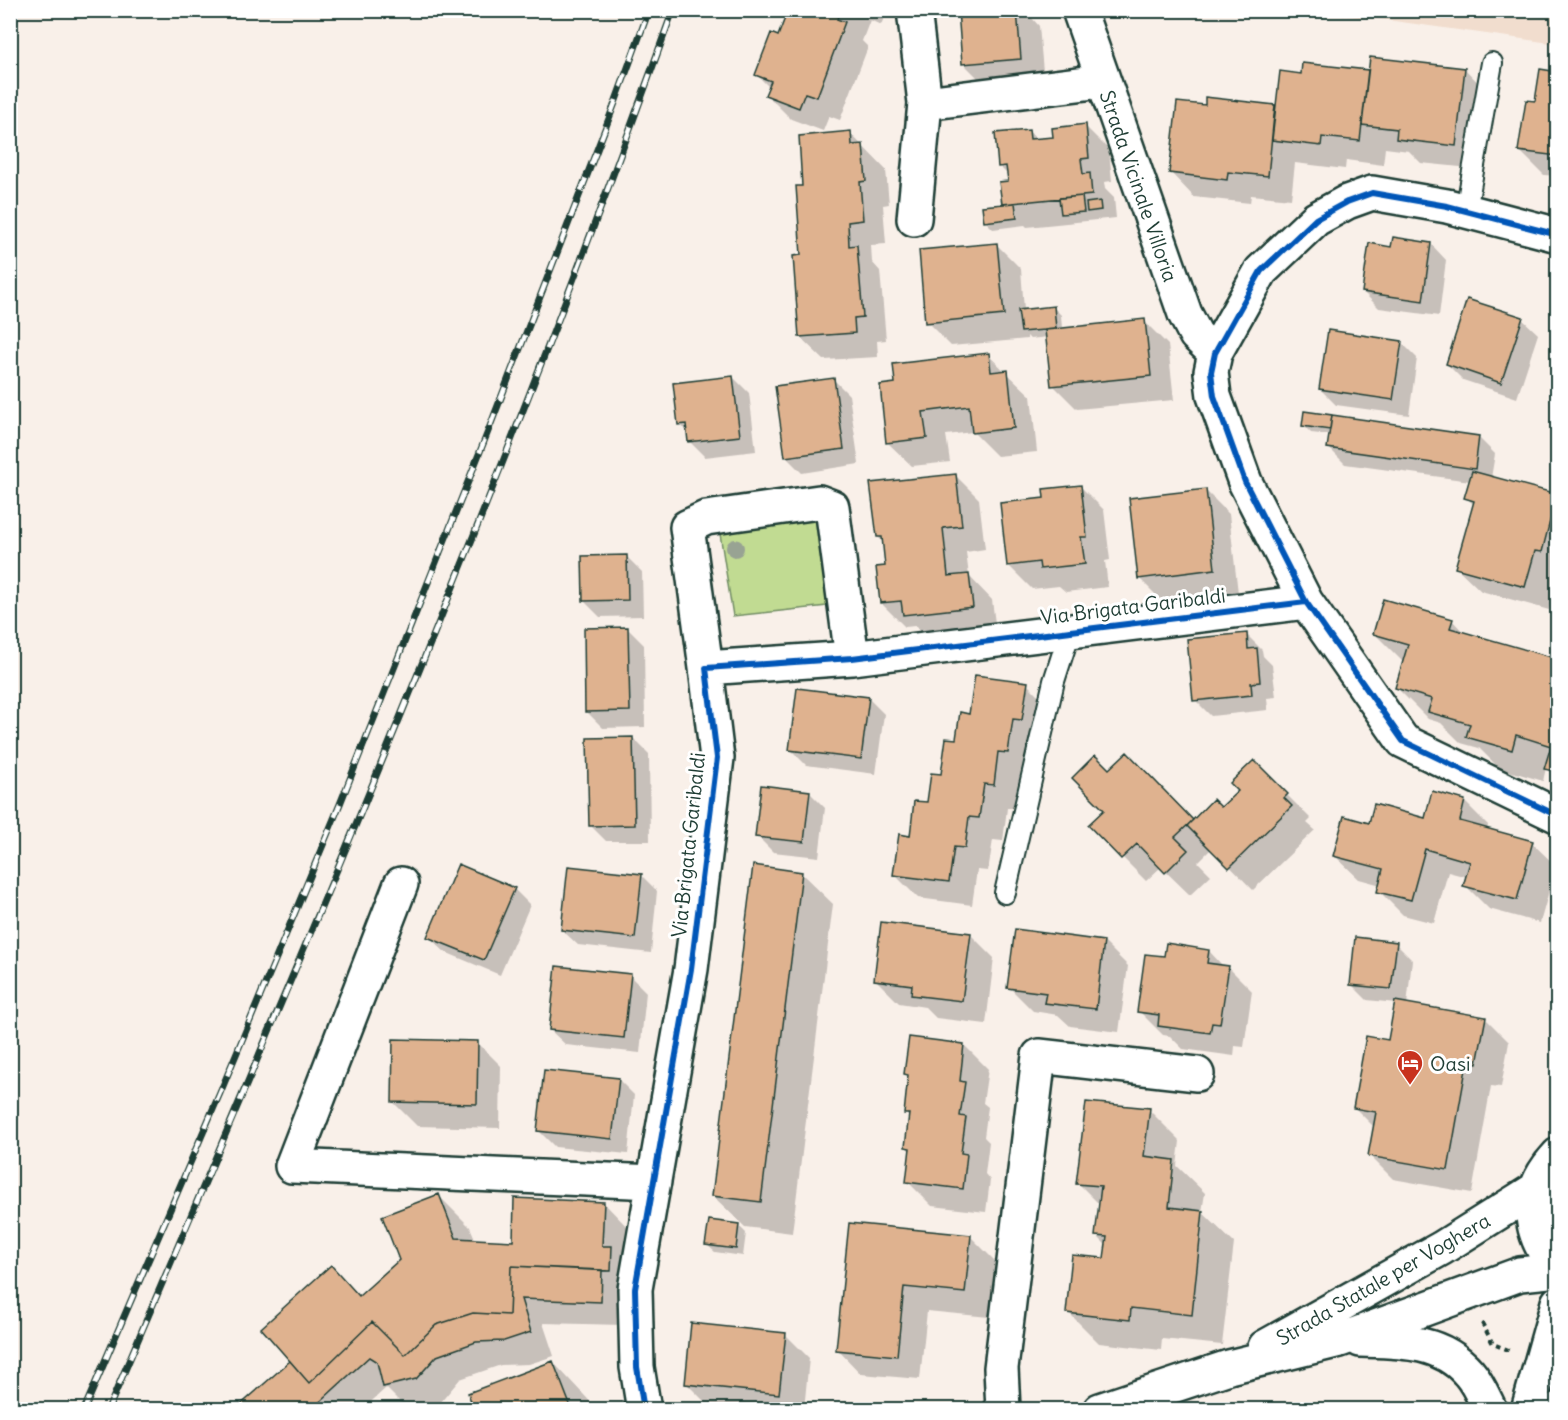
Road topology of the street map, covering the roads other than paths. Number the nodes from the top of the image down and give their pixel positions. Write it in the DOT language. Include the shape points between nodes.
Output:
graph roads {
  1 [pos="914,10"];
  2 [pos="1079,10"];
  3 [pos="1492,63"];
  4 [pos="1102,81"];
  5 [pos="925,103"];
  6 [pos="1466,211"];
  7 [pos="914,219"];
  8 [pos="1557,235"];
  9 [pos="1215,353"];
  10 [pos="1306,602"];
  11 [pos="1070,631"];
  12 [pos="852,658"];
  13 [pos="706,668"];
  14 [pos="1557,816"];
  15 [pos="401,884"];
  16 [pos="1005,893"];
  17 [pos="1197,1074"];
  18 [pos="1557,1155"];
  19 [pos="654,1182"];
  20 [pos="1536,1189"];
  21 [pos="1557,1270"];
  22 [pos="1557,1303"];
  23 [pos="1340,1340"];
  24 [pos="1229,1367"];
  25 [pos="644,1410"];
  26 [pos="1003,1410"];
  27 [pos="1100,1410"];
  28 [pos="1490,1410"];
  29 [pos="1528,1410"];
  1 -- 5 [label="street"];
  2 -- 4 [label="street, Strada Vicinale Villoria"];
  3 -- 6 [label="lane"];
  4 -- 5 [label="street"];
  4 -- 9 [label="street, Strada Vicinale Villoria" via="1185,315 1196,335"];
  5 -- 7 [label="street"];
  6 -- 8 [label="street"];
  6 -- 9 [label="street" via="1372,194 1316,219 1261,271"];
  9 -- 10 [label="street" via="1210,372 1214,396 1245,482"];
  10 -- 11 [label="street, Via Brigata Garibaldi"];
  10 -- 14 [label="street" via="1403,741"];
  11 -- 12 [label="street, Via Brigata Garibaldi"];
  11 -- 16 [label="lane" via="1054,681"];
  12 -- 13 [label="street, Via Brigata Garibaldi"];
  12 -- 13 [label="street" via="832,507 819,502 706,518 687,527"];
  13 -- 19 [label="street, Via Brigata Garibaldi" via="717,759 691,969"];
  15 -- 19 [label="street" via="292,1166"];
  17 -- 26 [label="street" via="1039,1056 1001,1368"];
  18 -- 20 [label="street" via="1546,1167"];
  19 -- 25 [label="street, Via Brigata Garibaldi" via="635,1289 637,1366"];
  20 -- 21 [label="street" via="1535,1233"];
  20 -- 24 [label="street, Strada Statale per Voghera" via="1442,1248"];
  21 -- 23 [label="street, Strada Statale per Voghera" via="1520,1274"];
  22 -- 29 [label="street"];
  23 -- 24 [label="street, Strada Statale per Voghera"];
  23 -- 28 [label="street" via="1408,1341 1447,1353 1470,1373"];
  24 -- 27 [label="street, Strada Statale per Voghera"];
}
